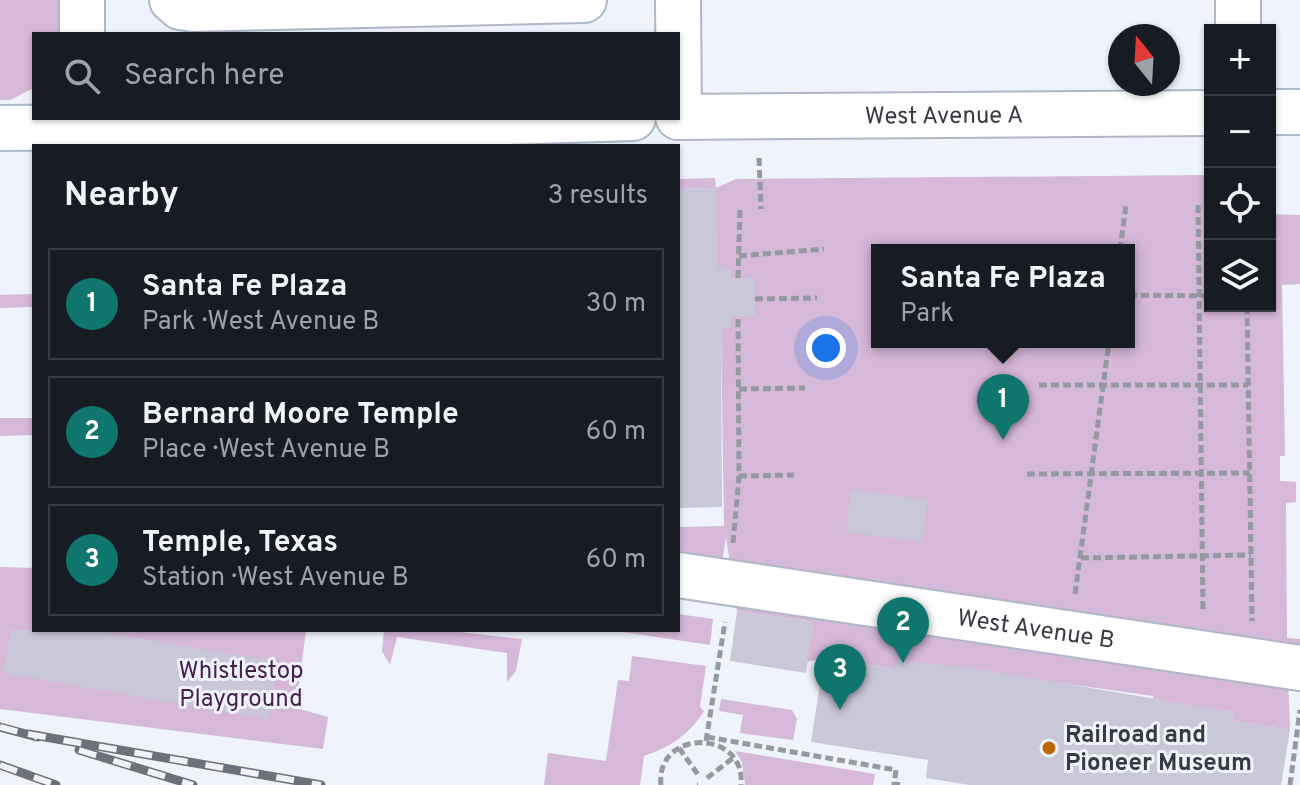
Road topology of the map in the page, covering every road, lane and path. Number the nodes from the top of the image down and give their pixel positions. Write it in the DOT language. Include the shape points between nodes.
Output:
graph roads {
  1 [pos="82,0"];
  2 [pos="172,0"];
  3 [pos="584,0"];
  4 [pos="678,0"];
  5 [pos="1238,0"];
  6 [pos="1238,24"];
  7 [pos="82,32"];
  8 [pos="678,32"];
  9 [pos="1276,112"];
  10 [pos="1300,112"];
  11 [pos="1204,113"];
  12 [pos="680,117"];
  13 [pos="572,120"];
  14 [pos="0,128"];
  15 [pos="81,130"];
  16 [pos="759,154"];
  17 [pos="1126,205"];
  18 [pos="1198,205"];
  19 [pos="761,209"];
  20 [pos="740,210"];
  21 [pos="1121,244"];
  22 [pos="824,249"];
  23 [pos="739,256"];
  24 [pos="738,278"];
  25 [pos="1135,295"];
  26 [pos="1199,295"];
  27 [pos="1204,295"];
  28 [pos="817,298"];
  29 [pos="755,299"];
  30 [pos="1247,312"];
  31 [pos="738,316"];
  32 [pos="1108,348"];
  33 [pos="1039,385"];
  34 [pos="1200,385"];
  35 [pos="1248,385"];
  36 [pos="1103,386"];
  37 [pos="805,388"];
  38 [pos="739,389"];
  39 [pos="1092,471"];
  40 [pos="1201,471"];
  41 [pos="1250,473"];
  42 [pos="1027,474"];
  43 [pos="794,475"];
  44 [pos="739,476"];
  45 [pos="733,548"];
  46 [pos="1251,555"];
  47 [pos="1202,556"];
  48 [pos="1081,558"];
  49 [pos="680,575"];
  50 [pos="727,612"];
  51 [pos="1203,615"];
  52 [pos="1069,634"];
  53 [pos="1252,635"];
  54 [pos="1300,668"];
  55 [pos="1300,710"];
  56 [pos="706,739"];
  57 [pos="679,748"];
  58 [pos="733,758"];
  59 [pos="699,776"];
  60 [pos="707,778"];
  61 [pos="894,784"];
  62 [pos="661,785"];
  63 [pos="741,785"];
  64 [pos="903,785"];
  65 [pos="1290,785"];
  1 -- 7 [label="street"];
  2 -- 3 [label="street" via="193,9"];
  4 -- 8 [label="street"];
  5 -- 6 [label="street"];
  9 -- 10 [label="street"];
  11 -- 12 [label="street, West Avenue A"];
  13 -- 15 [label="street"];
  14 -- 15 [label="street"];
  16 -- 19 [label="path"];
  17 -- 21 [label="path"];
  18 -- 26 [label="path"];
  20 -- 23 [label="path"];
  22 -- 23 [label="path"];
  23 -- 24 [label="path"];
  25 -- 26 [label="path"];
  26 -- 27 [label="path"];
  26 -- 34 [label="path"];
  28 -- 29 [label="path"];
  30 -- 35 [label="path"];
  31 -- 38 [label="path"];
  32 -- 36 [label="path"];
  33 -- 36 [label="path"];
  34 -- 35 [label="path"];
  34 -- 36 [label="path"];
  34 -- 40 [label="path"];
  35 -- 41 [label="path"];
  36 -- 39 [label="path"];
  37 -- 38 [label="path"];
  38 -- 44 [label="path"];
  39 -- 40 [label="path"];
  39 -- 42 [label="path"];
  39 -- 48 [label="path"];
  40 -- 41 [label="path"];
  40 -- 47 [label="path"];
  41 -- 46 [label="path"];
  43 -- 44 [label="path"];
  44 -- 45 [label="path"];
  46 -- 47 [label="path"];
  46 -- 53 [label="path"];
  47 -- 48 [label="path"];
  47 -- 51 [label="path"];
  48 -- 52 [label="path"];
  49 -- 52 [label="street, West Avenue B"];
  50 -- 56 [label="path"];
  52 -- 54 [label="street, West Avenue B"];
  55 -- 65 [label="path"];
  56 -- 57 [label="path"];
  56 -- 58 [label="path"];
  56 -- 61 [label="path" via="896,770"];
  57 -- 59 [label="path"];
  57 -- 62 [label="path" via="664,765"];
  58 -- 60 [label="path"];
  58 -- 63 [label="path"];
  61 -- 64 [label="path"];
}
